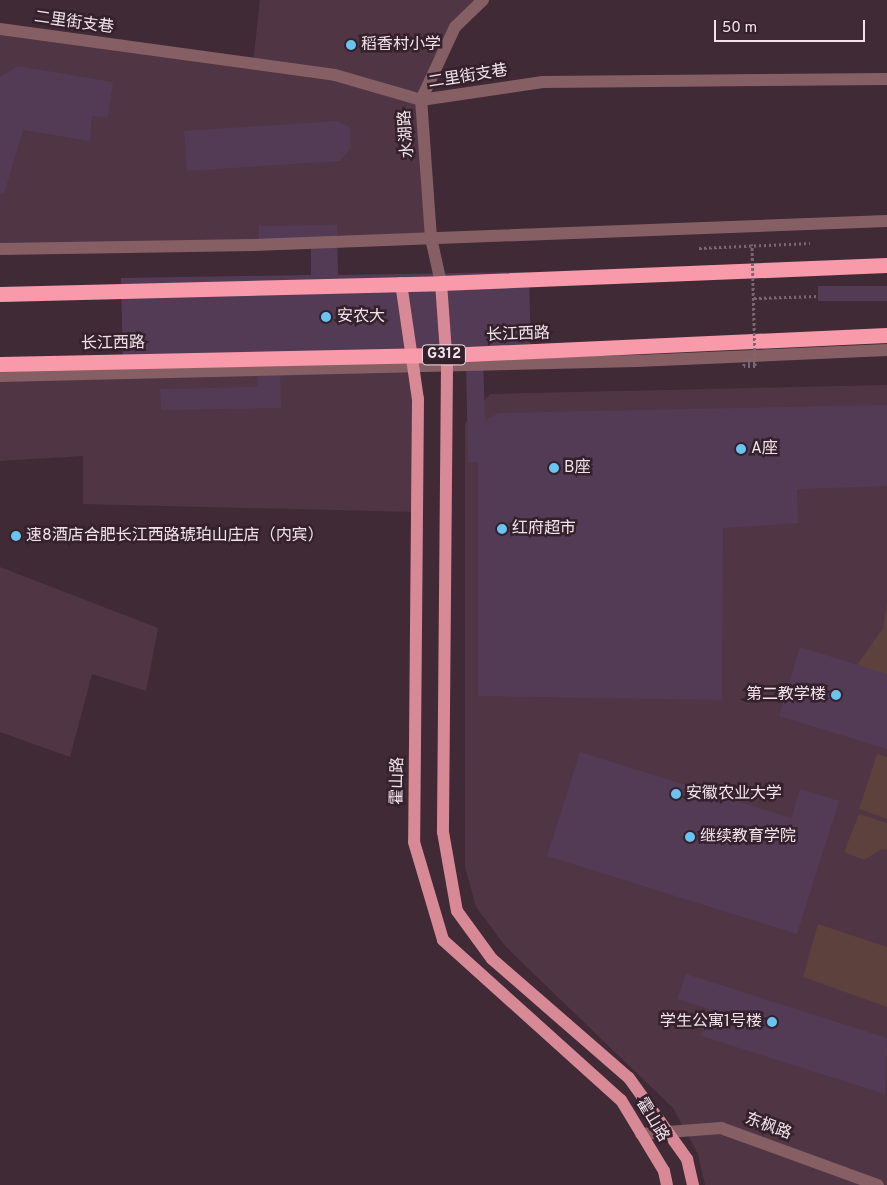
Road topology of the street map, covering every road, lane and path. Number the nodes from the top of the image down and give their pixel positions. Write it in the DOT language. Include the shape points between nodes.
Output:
graph roads {
  1 [pos="482,0"];
  2 [pos="0,29"];
  3 [pos="887,79"];
  4 [pos="421,100"];
  5 [pos="887,220"];
  6 [pos="431,238"];
  7 [pos="810,243"];
  8 [pos="752,244"];
  9 [pos="699,248"];
  10 [pos="0,249"];
  11 [pos="887,265"];
  12 [pos="401,283"];
  13 [pos="441,283"];
  14 [pos="0,294"];
  15 [pos="819,296"];
  16 [pos="754,298"];
  17 [pos="887,335"];
  18 [pos="887,350"];
  19 [pos="447,360"];
  20 [pos="413,361"];
  21 [pos="748,363"];
  22 [pos="0,364"];
  23 [pos="0,376"];
  24 [pos="667,1130"];
  25 [pos="641,1134"];
  26 [pos="667,1185"];
  27 [pos="692,1185"];
  28 [pos="878,1185"];
  1 -- 4 [label="street, 水湖路" via="455,27"];
  2 -- 4 [label="street, 二里街支巷" via="335,75"];
  3 -- 4 [label="street, 二里街支巷" via="543,82"];
  4 -- 6 [label="street, 水湖路"];
  5 -- 6 [label="street"];
  6 -- 10 [label="street"];
  6 -- 13 [label="street, 水湖路"];
  7 -- 8 [label="path"];
  8 -- 9 [label="path"];
  8 -- 16 [label="path, bridge"];
  11 -- 13 [label="highway"];
  12 -- 13 [label="highway"];
  12 -- 14 [label="highway"];
  12 -- 20 [label="main road, 霍山路"];
  13 -- 19 [label="main road, 霍山路"];
  15 -- 16 [label="path"];
  16 -- 21 [label="path, bridge" via="755,360 744,360 744,366 755,366 755,363"];
  17 -- 19 [label="highway, 长江西路 / G312"];
  18 -- 19 [label="street" via="637,361"];
  19 -- 20 [label="highway, 长江西路 / G312"];
  19 -- 24 [label="main road, 霍山路" via="443,832 457,911 492,959 629,1078"];
  20 -- 22 [label="highway, 长江西路 / G312"];
  20 -- 23 [label="street"];
  20 -- 25 [label="main road, 霍山路" via="418,399 414,842 440,932 443,940 621,1100"];
  24 -- 25 [label="street, 东枫路"];
  24 -- 27 [label="main road, 霍山路" via="687,1159"];
  24 -- 28 [label="street, 东枫路" via="722,1128"];
  25 -- 26 [label="main road, 霍山路" via="664,1171"];
}
